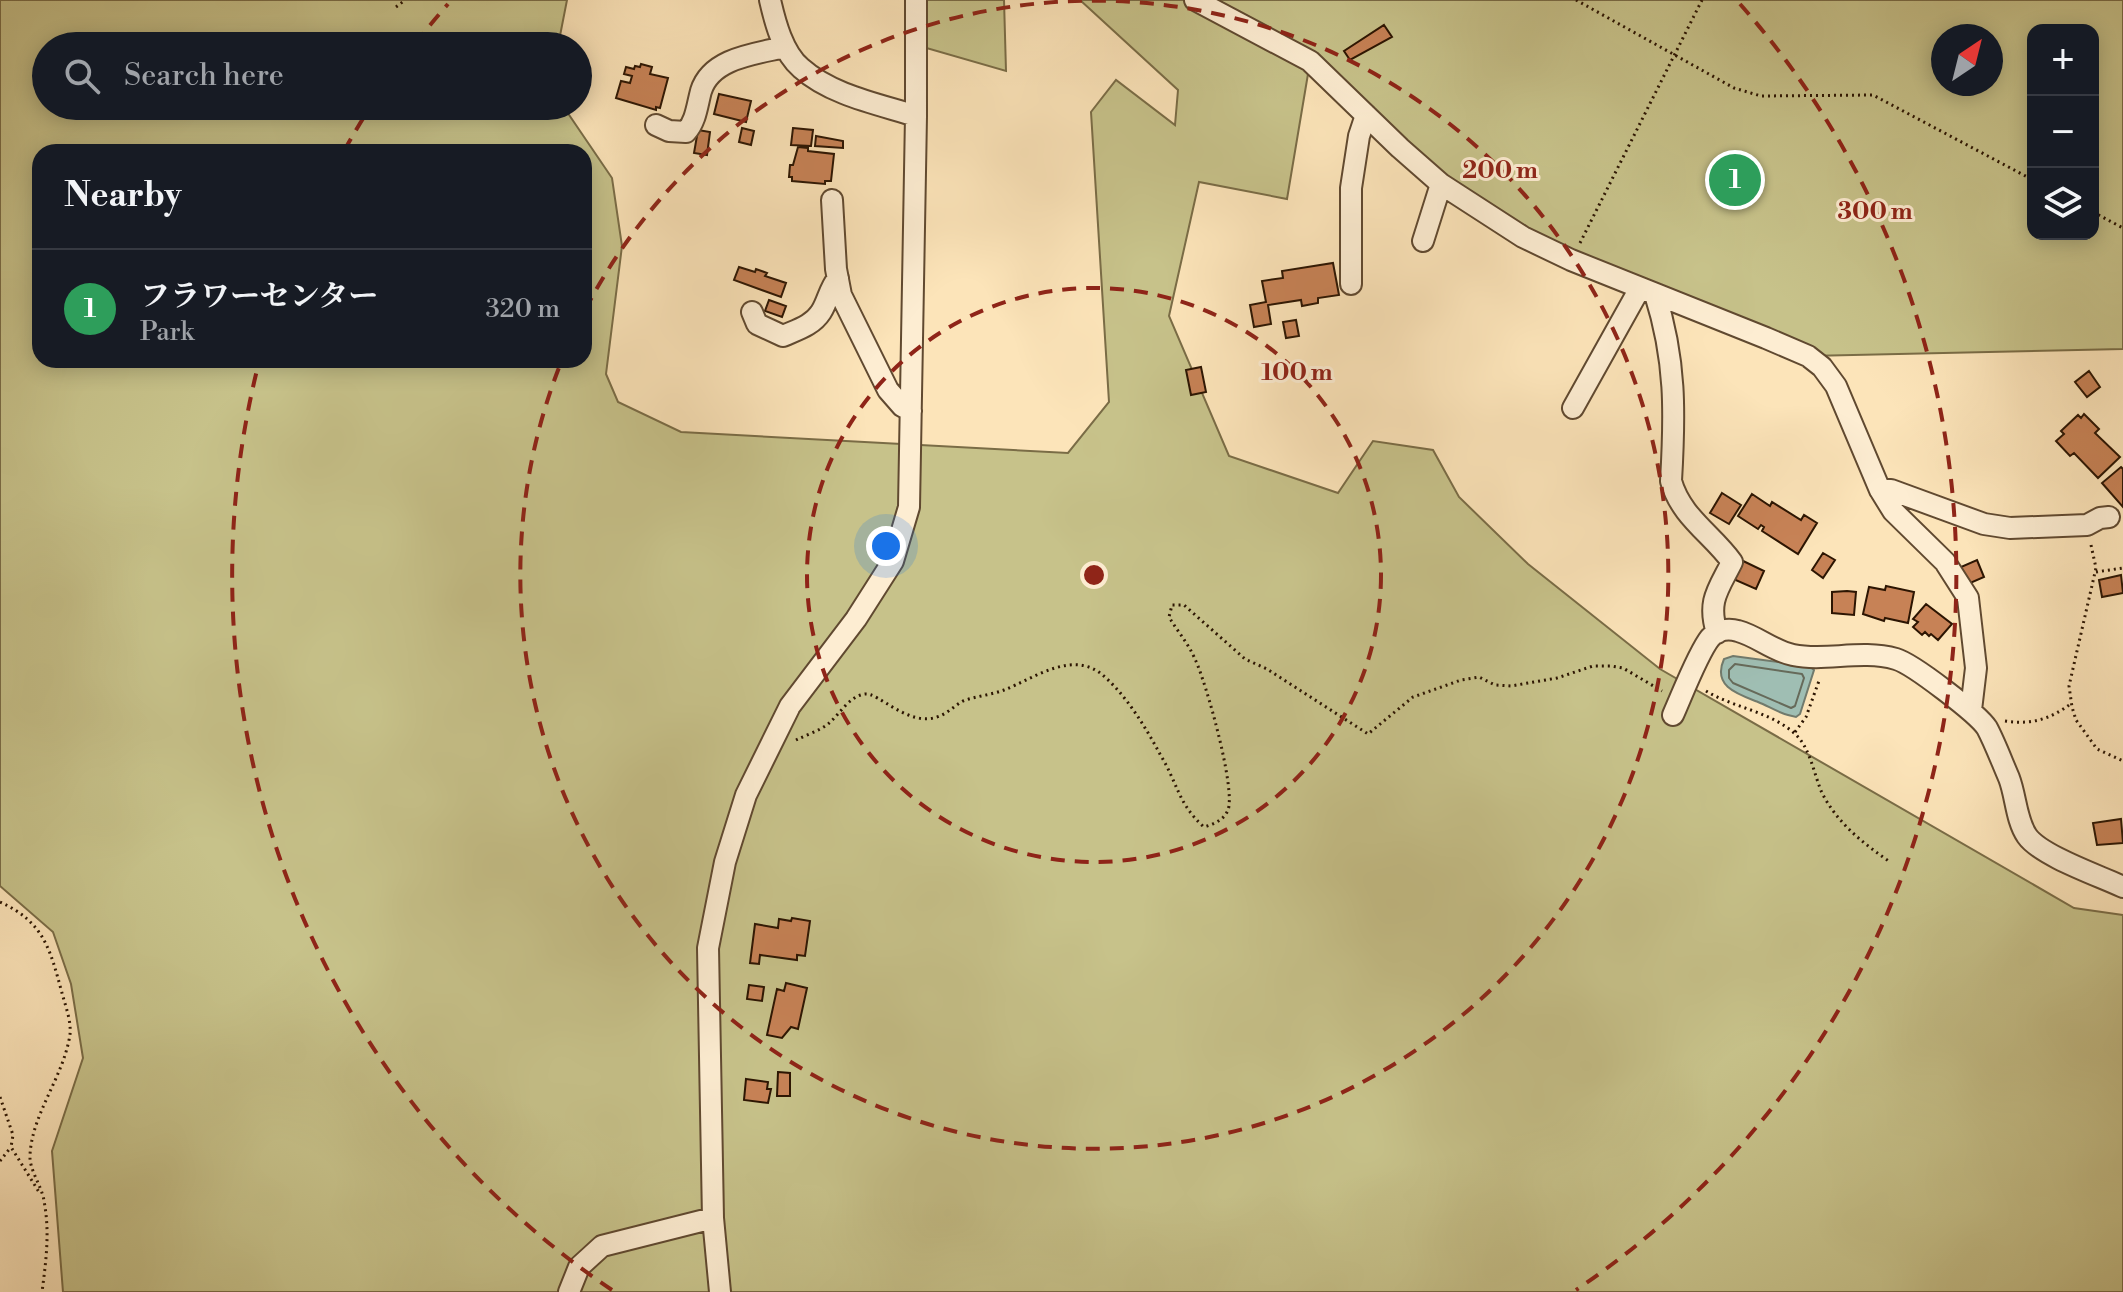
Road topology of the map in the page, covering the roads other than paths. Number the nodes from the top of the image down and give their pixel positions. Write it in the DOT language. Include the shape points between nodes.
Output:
graph roads {
  1 [pos="770,0"];
  2 [pos="916,0"];
  3 [pos="1195,0"];
  4 [pos="785,47"];
  5 [pos="1366,115"];
  6 [pos="916,116"];
  7 [pos="656,125"];
  8 [pos="1441,184"];
  9 [pos="832,200"];
  10 [pos="1423,241"];
  11 [pos="838,278"];
  12 [pos="1351,284"];
  13 [pos="1647,291"];
  14 [pos="752,312"];
  15 [pos="1573,408"];
  16 [pos="911,411"];
  17 [pos="1880,490"];
  18 [pos="2109,517"];
  19 [pos="1717,633"];
  20 [pos="1682,697"];
  21 [pos="1976,715"];
  22 [pos="2123,887"];
  23 [pos="713,1218"];
  24 [pos="569,1292"];
  25 [pos="720,1292"];
  1 -- 4 [label="street"];
  2 -- 6 [label="street"];
  3 -- 5 [label="street" via="1310,61"];
  4 -- 6 [label="street" via="799,67 822,83"];
  4 -- 7 [label="street" via="713,70 686,132"];
  5 -- 8 [label="street"];
  5 -- 12 [label="street" via="1351,188"];
  6 -- 16 [label="street"];
  8 -- 10 [label="street"];
  8 -- 13 [label="street" via="1523,237"];
  9 -- 11 [label="street"];
  11 -- 14 [label="street" via="820,313 807,326 783,336 757,324"];
  11 -- 16 [label="street" via="841,295 888,390"];
  13 -- 15 [label="street"];
  13 -- 17 [label="street" via="1808,356 1822,367 1836,386"];
  13 -- 19 [label="street" via="1666,328 1672,367 1674,493 1732,562 1712,600"];
  16 -- 23 [label="street" via="909,507 893,561 790,706 746,795 729,848 708,948"];
  17 -- 18 [label="street" via="2010,528 2087,525"];
  17 -- 21 [label="street" via="1893,511 1945,562 1968,598"];
  19 -- 20 [label="street" via="1709,639"];
  19 -- 21 [label="street" via="1736,631 1797,656 1858,653 1897,659"];
  21 -- 22 [label="street" via="2009,778 2027,835 2050,854"];
  23 -- 24 [label="street" via="602,1246 579,1267"];
  23 -- 25 [label="street"];
}
